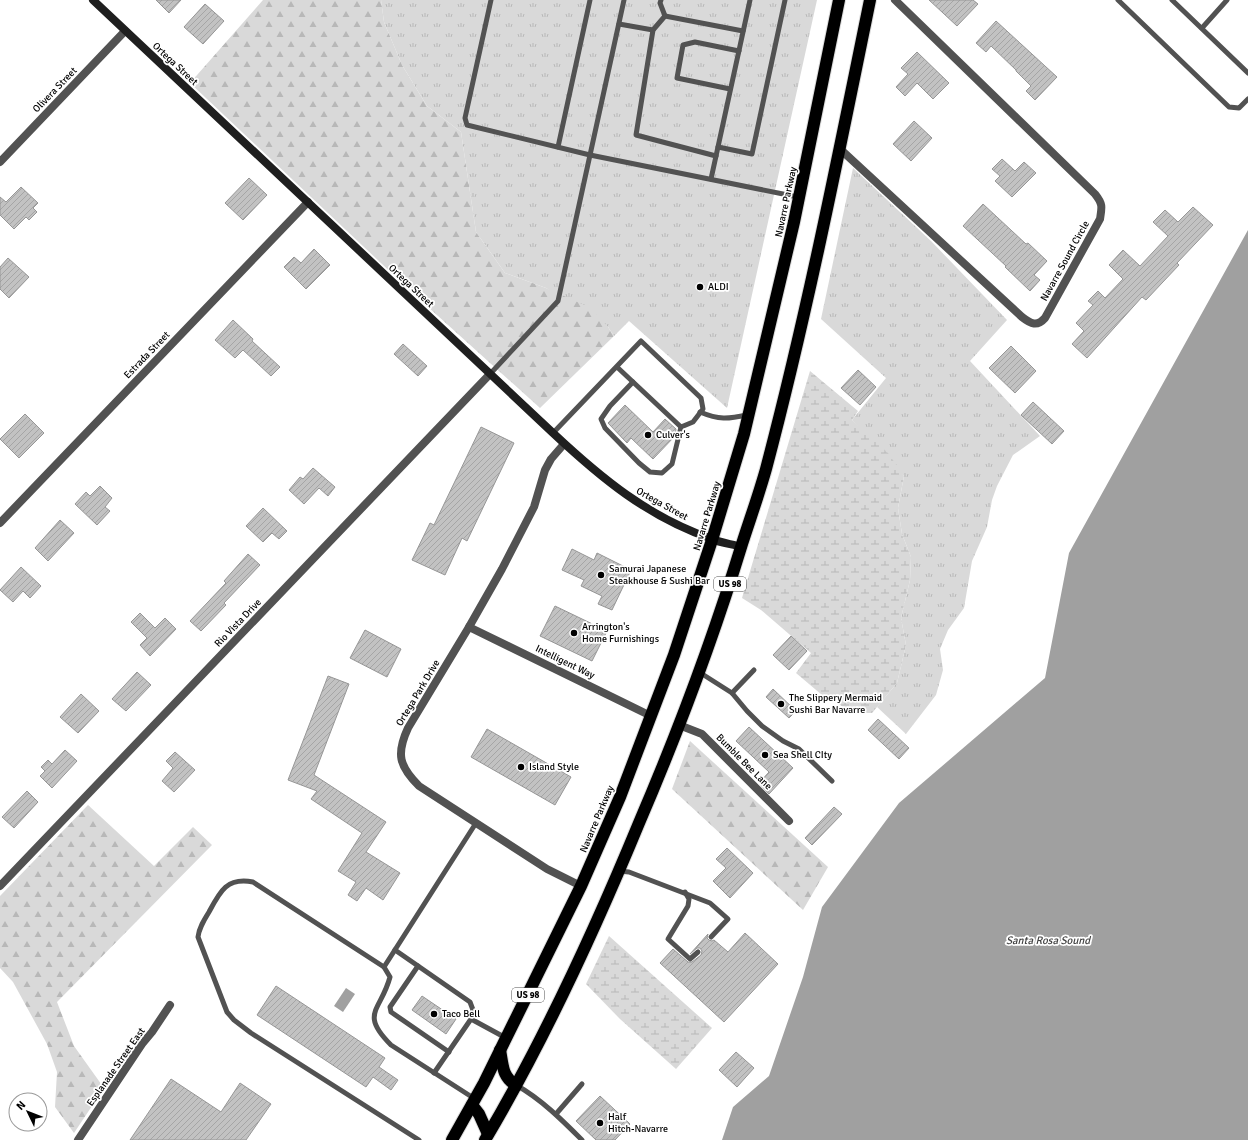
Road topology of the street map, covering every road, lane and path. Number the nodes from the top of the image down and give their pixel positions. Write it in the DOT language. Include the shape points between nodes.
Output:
graph roads {
  1 [pos="93,0"];
  2 [pos="491,0"];
  3 [pos="590,0"];
  4 [pos="624,0"];
  5 [pos="661,0"];
  6 [pos="750,0"];
  7 [pos="785,0"];
  8 [pos="839,0"];
  9 [pos="870,0"];
  10 [pos="895,0"];
  11 [pos="1118,0"];
  12 [pos="1172,0"];
  13 [pos="1225,1"];
  14 [pos="665,16"];
  15 [pos="619,24"];
  16 [pos="1202,28"];
  17 [pos="653,30"];
  18 [pos="125,31"];
  19 [pos="743,31"];
  20 [pos="739,51"];
  21 [pos="1248,73"];
  22 [pos="730,89"];
  23 [pos="1248,99"];
  24 [pos="558,147"];
  25 [pos="718,147"];
  26 [pos="839,148"];
  27 [pos="590,155"];
  28 [pos="716,156"];
  29 [pos="0,162"];
  30 [pos="711,179"];
  31 [pos="799,197"];
  32 [pos="308,202"];
  33 [pos="616,367"];
  34 [pos="490,374"];
  35 [pos="633,382"];
  36 [pos="700,412"];
  37 [pos="748,415"];
  38 [pos="682,427"];
  39 [pos="553,433"];
  40 [pos="564,444"];
  41 [pos="0,523"];
  42 [pos="712,540"];
  43 [pos="742,547"];
  44 [pos="469,627"];
  45 [pos="754,670"];
  46 [pos="699,672"];
  47 [pos="732,693"];
  48 [pos="651,716"];
  49 [pos="679,725"];
  50 [pos="832,781"];
  51 [pos="789,821"];
  52 [pos="476,823"];
  53 [pos="619,871"];
  54 [pos="0,886"];
  55 [pos="581,886"];
  56 [pos="685,892"];
  57 [pos="711,937"];
  58 [pos="395,950"];
  59 [pos="698,952"];
  60 [pos="418,966"];
  61 [pos="384,967"];
  62 [pos="170,1005"];
  63 [pos="471,1019"];
  64 [pos="506,1038"];
  65 [pos="500,1050"];
  66 [pos="449,1052"];
  67 [pos="434,1073"];
  68 [pos="582,1084"];
  69 [pos="516,1085"];
  70 [pos="474,1102"];
  71 [pos="556,1114"];
  72 [pos="487,1137"];
  73 [pos="78,1140"];
  74 [pos="419,1140"];
  75 [pos="452,1140"];
  76 [pos="582,1140"];
  1 -- 18 [label="street, Ortega Street"];
  2 -- 24 [label="lane" via="465,118 467,125"];
  3 -- 24 [label="lane"];
  4 -- 15 [label="lane"];
  5 -- 14 [label="lane"];
  6 -- 19 [label="lane"];
  7 -- 25 [label="lane" via="752,154"];
  8 -- 31 [label="highway, Navarre Parkway / US 98"];
  9 -- 26 [label="highway, US 98"];
  10 -- 26 [label="street, Navarre Sound Circle" via="1095,194 1101,201 1100,219 1045,318 1038,324 1031,324"];
  11 -- 23 [label="lane" via="1229,106 1239,108"];
  12 -- 16 [label="lane"];
  13 -- 16 [label="lane"];
  14 -- 17 [label="lane"];
  14 -- 19 [label="lane"];
  15 -- 17 [label="lane"];
  15 -- 27 [label="lane"];
  16 -- 21 [label="lane"];
  17 -- 28 [label="lane" via="636,135"];
  18 -- 29 [label="street, Olivera Street"];
  18 -- 32 [label="street, Ortega Street"];
  19 -- 20 [label="lane"];
  20 -- 22 [label="lane"];
  20 -- 22 [label="lane" via="695,42 683,45 677,78"];
  22 -- 25 [label="lane"];
  24 -- 27 [label="lane"];
  25 -- 28 [label="lane"];
  26 -- 43 [label="highway, US 98" via="792,363 765,471"];
  27 -- 30 [label="lane"];
  27 -- 34 [label="lane" via="558,301"];
  28 -- 30 [label="lane"];
  30 -- 31 [label="lane"];
  31 -- 37 [label="highway, Navarre Parkway / US 98"];
  32 -- 34 [label="street, Ortega Street"];
  32 -- 41 [label="street, Estrada Street"];
  33 -- 35 [label="lane"];
  33 -- 36 [label="lane" via="641,341 701,398"];
  33 -- 39 [label="lane"];
  34 -- 39 [label="street, Ortega Street"];
  34 -- 54 [label="street, Rio Vista Drive"];
  35 -- 38 [label="lane"];
  35 -- 38 [label="lane" via="601,419 605,428 639,463 650,472 662,473 672,464"];
  36 -- 37 [label="lane" via="713,417 731,418"];
  36 -- 38 [label="lane" via="693,422"];
  37 -- 42 [label="highway, Navarre Parkway / US 98"];
  39 -- 40 [label="street, Ortega Street"];
  40 -- 42 [label="street, Ortega Street" via="636,503"];
  40 -- 44 [label="street, Ortega Park Drive" via="551,459 534,507"];
  42 -- 43 [label="street, Ortega Street"];
  42 -- 48 [label="highway, Navarre Parkway / US 98"];
  43 -- 46 [label="highway, US 98"];
  44 -- 48 [label="street, Intelligent Way"];
  44 -- 52 [label="street, Ortega Park Drive" via="408,728 400,753 404,767 419,786"];
  45 -- 47 [label="lane"];
  46 -- 47 [label="lane"];
  46 -- 49 [label="highway, US 98"];
  47 -- 50 [label="lane" via="762,726 799,749"];
  48 -- 55 [label="highway, Navarre Parkway / US 98" via="620,797"];
  49 -- 51 [label="street, Bumble Bee Lane" via="702,734"];
  49 -- 53 [label="highway, US 98"];
  52 -- 55 [label="street, Ortega Park Drive" via="547,869"];
  52 -- 58 [label="lane"];
  53 -- 56 [label="lane" via="630,872"];
  53 -- 69 [label="highway, US 98" via="602,913"];
  55 -- 64 [label="highway, Navarre Parkway / US 98"];
  56 -- 57 [label="lane" via="710,903 728,919"];
  56 -- 59 [label="lane" via="689,899 688,906 668,939 690,959"];
  58 -- 60 [label="lane"];
  58 -- 61 [label="lane"];
  60 -- 63 [label="lane" via="470,1002 473,1010"];
  60 -- 66 [label="lane" via="390,1007 391,1012"];
  61 -- 67 [label="lane" via="390,977 387,989 376,1008 375,1024 391,1046"];
  61 -- 74 [label="lane" via="253,882 242,880 230,883 220,891 199,929 198,937 227,1012 234,1020"];
  62 -- 73 [label="street, Esplanade Street East"];
  63 -- 64 [label="lane"];
  63 -- 66 [label="lane"];
  64 -- 65 [label="highway, Navarre Parkway / US 98"];
  65 -- 69 [label="highway" via="505,1075"];
  65 -- 70 [label="highway, Navarre Parkway / US 98"];
  66 -- 67 [label="lane"];
  67 -- 70 [label="lane"];
  68 -- 71 [label="lane"];
  69 -- 71 [label="lane"];
  69 -- 72 [label="highway, US 98"];
  70 -- 72 [label="highway"];
  70 -- 75 [label="highway, Navarre Parkway / US 98"];
  71 -- 76 [label="lane"];
}
